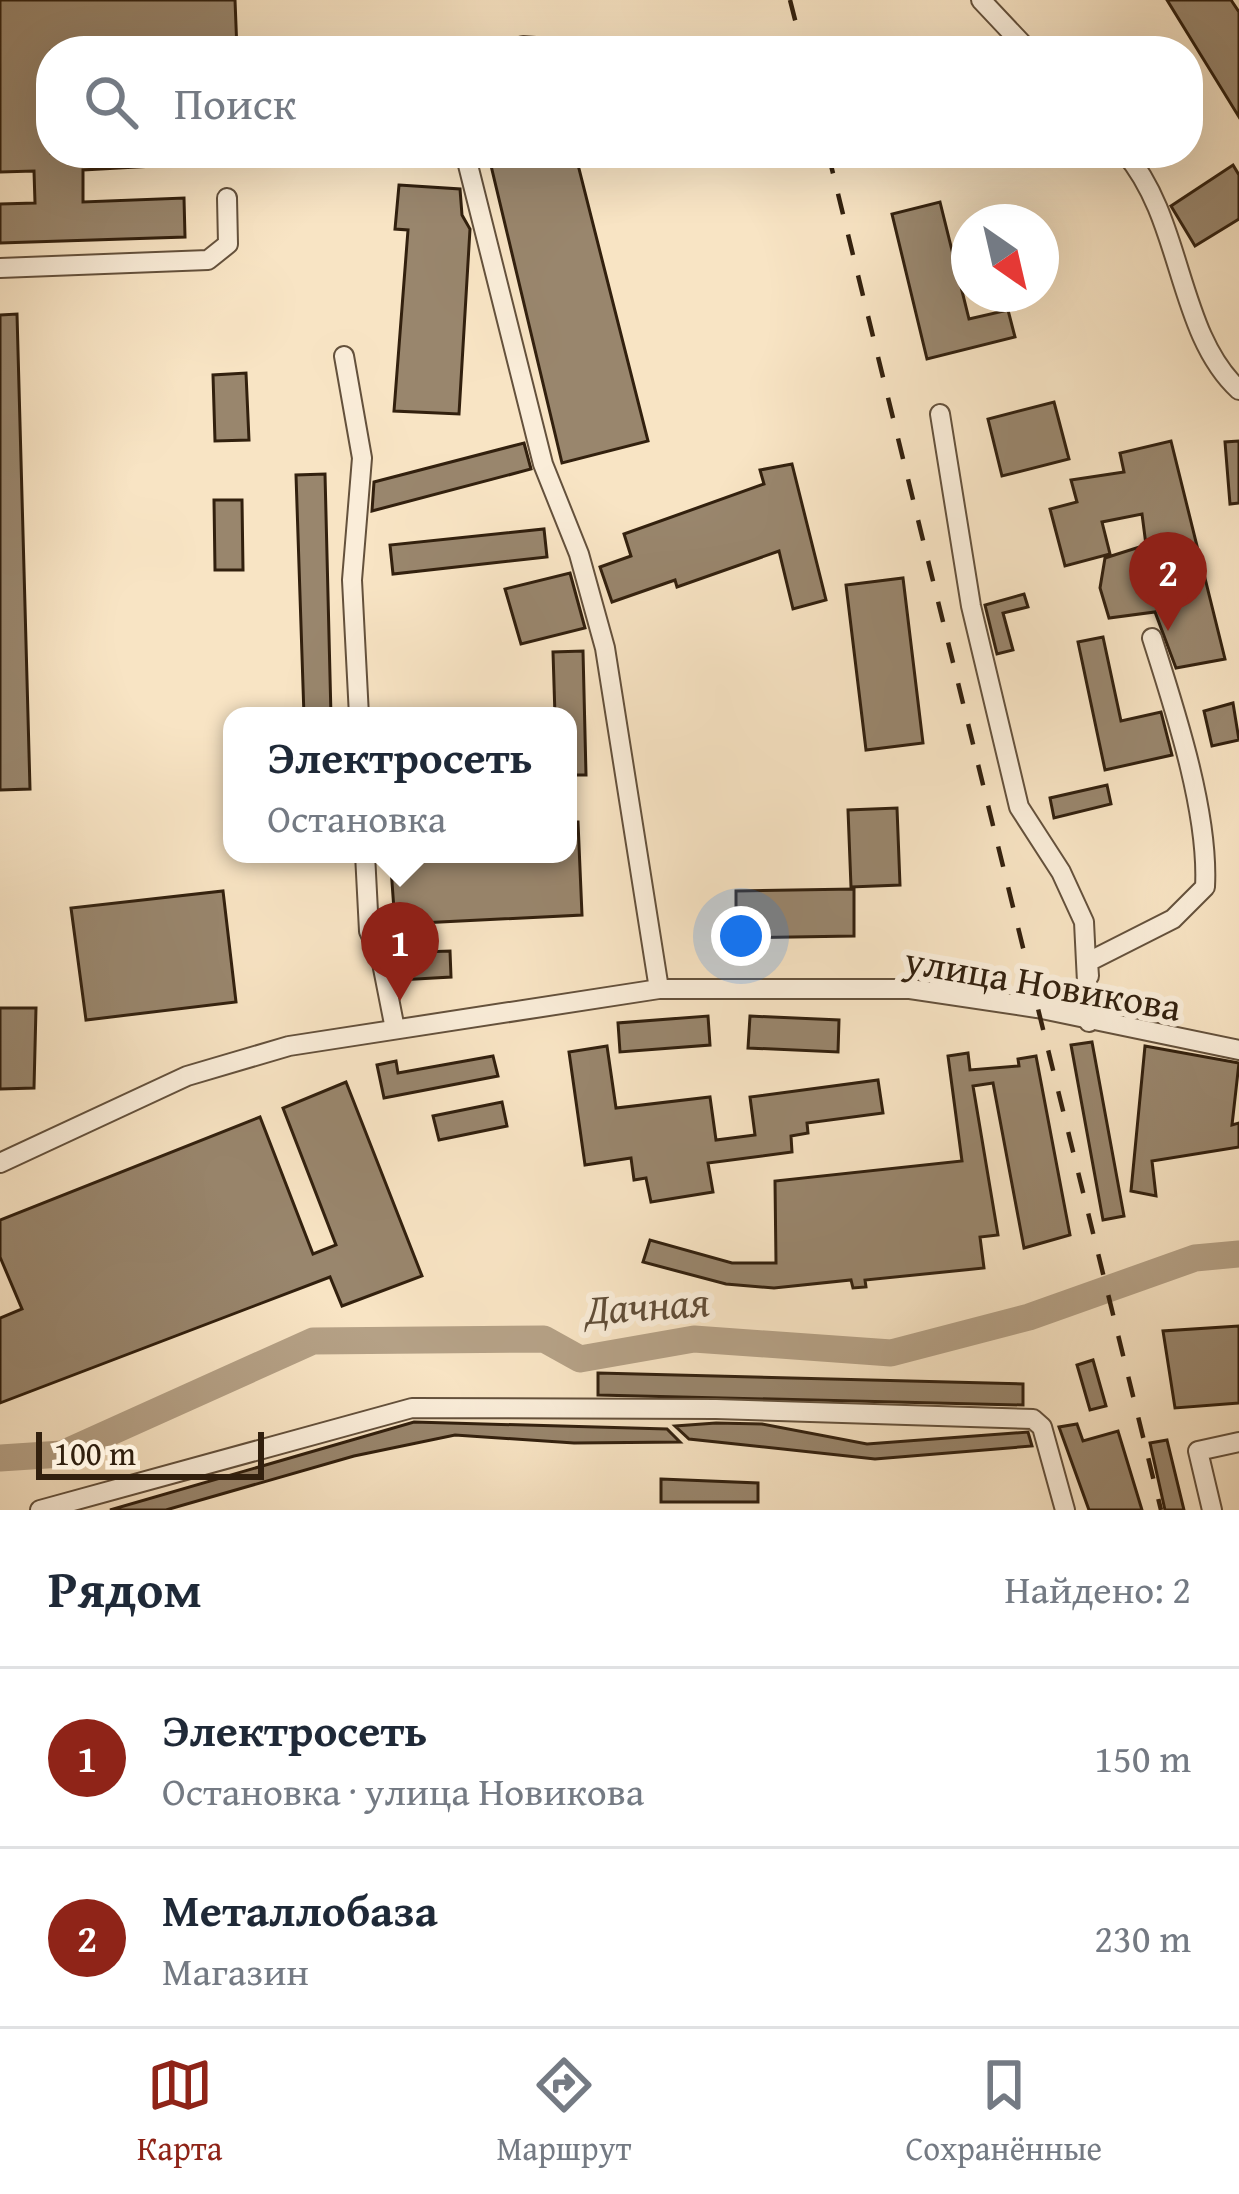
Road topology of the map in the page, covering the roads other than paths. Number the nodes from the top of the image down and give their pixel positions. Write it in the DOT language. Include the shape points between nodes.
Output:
graph roads {
  1 [pos="981,0"];
  2 [pos="1015,36"];
  3 [pos="469,168"];
  4 [pos="1135,168"];
  5 [pos="227,197"];
  6 [pos="0,268"];
  7 [pos="344,356"];
  8 [pos="1239,390"];
  9 [pos="940,414"];
  10 [pos="1152,638"];
  11 [pos="359,707"];
  12 [pos="365,863"];
  13 [pos="659,988"];
  14 [pos="1089,1022"];
  15 [pos="394,1029"];
  16 [pos="1239,1051"];
  17 [pos="0,1163"];
  18 [pos="1239,1442"];
  19 [pos="40,1510"];
  20 [pos="1065,1510"];
  21 [pos="1213,1510"];
  1 -- 2 [label="street"];
  3 -- 13 [label="street" via="544,464 605,648"];
  4 -- 8 [label="street" via="1156,199 1214,361"];
  5 -- 6 [label="street" via="228,244 208,260"];
  7 -- 11 [label="street" via="362,458 352,580"];
  9 -- 14 [label="street" via="971,607 1018,807 1084,922"];
  10 -- 14 [label="street" via="1207,847 1205,887 1173,919 1088,962"];
  12 -- 15 [label="street" via="369,931"];
  13 -- 14 [label="street, улица Новикова" via="910,989"];
  13 -- 15 [label="street, улица Новикова"];
  14 -- 16 [label="street, улица Новикова"];
  15 -- 17 [label="street, улица Новикова" via="289,1046 187,1076"];
  18 -- 21 [label="street" via="1198,1451"];
  19 -- 20 [label="street" via="412,1408 1033,1419"];
}
